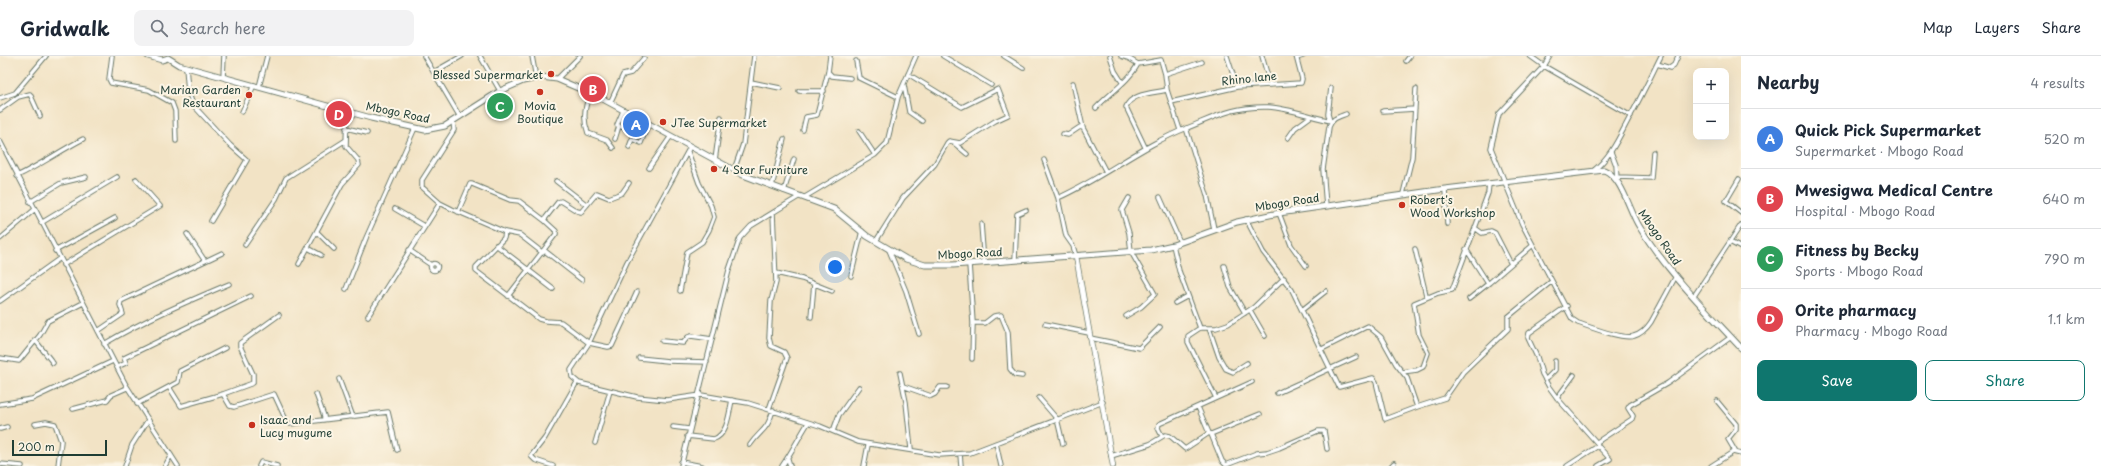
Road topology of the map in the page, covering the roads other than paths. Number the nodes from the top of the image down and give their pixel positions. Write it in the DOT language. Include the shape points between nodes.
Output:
graph roads {
  1 [pos="46,56"];
  2 [pos="112,56"];
  3 [pos="148,56"];
  4 [pos="224,56"];
  5 [pos="267,56"];
  6 [pos="424,56"];
  7 [pos="462,56"];
  8 [pos="480,56"];
  9 [pos="532,56"];
  10 [pos="580,56"];
  11 [pos="754,56"];
  12 [pos="830,56"];
  13 [pos="914,56"];
  14 [pos="943,56"];
  15 [pos="1004,56"];
  16 [pos="1110,56"];
  17 [pos="1121,56"];
  18 [pos="1227,56"];
  19 [pos="1262,56"];
  20 [pos="1303,56"];
  21 [pos="1410,56"];
  22 [pos="1530,56"];
  23 [pos="1550,56"];
  24 [pos="1661,56"];
  25 [pos="1678,56"];
  26 [pos="168,57"];
  27 [pos="1297,57"];
  28 [pos="644,58"];
  29 [pos="1161,58"];
  30 [pos="856,61"];
  31 [pos="1406,61"];
  32 [pos="1202,62"];
  33 [pos="1138,64"];
  34 [pos="1657,64"];
  35 [pos="1544,66"];
  36 [pos="186,67"];
  37 [pos="1023,68"];
  38 [pos="434,72"];
  39 [pos="828,72"];
  40 [pos="908,74"];
  41 [pos="1165,74"];
  42 [pos="223,77"];
  43 [pos="536,78"];
  44 [pos="850,78"];
  45 [pos="557,79"];
  46 [pos="751,82"];
  47 [pos="1122,82"];
  48 [pos="1073,83"];
  49 [pos="1270,84"];
  50 [pos="904,85"];
  51 [pos="991,85"];
  52 [pos="256,86"];
  53 [pos="1237,87"];
  54 [pos="780,88"];
  55 [pos="1331,88"];
  56 [pos="1416,89"];
  57 [pos="1167,90"];
  58 [pos="500,91"];
  59 [pos="799,91"];
  60 [pos="824,91"];
  61 [pos="591,93"];
  62 [pos="898,97"];
  63 [pos="0,98"];
  64 [pos="1171,102"];
  65 [pos="610,103"];
  66 [pos="1096,108"];
  67 [pos="1415,109"];
  68 [pos="0,110"];
  69 [pos="347,111"];
  70 [pos="623,111"];
  71 [pos="1383,111"];
  72 [pos="242,112"];
  73 [pos="1346,114"];
  74 [pos="630,115"];
  75 [pos="40,116"];
  76 [pos="1631,116"];
  77 [pos="460,117"];
  78 [pos="721,117"];
  79 [pos="1310,117"];
  80 [pos="453,121"];
  81 [pos="922,121"];
  82 [pos="1330,121"];
  83 [pos="648,124"];
  84 [pos="619,126"];
  85 [pos="346,128"];
  86 [pos="415,128"];
  87 [pos="1083,128"];
  88 [pos="1186,128"];
  89 [pos="803,130"];
  90 [pos="1180,130"];
  91 [pos="859,131"];
  92 [pos="368,133"];
  93 [pos="1063,134"];
  94 [pos="671,136"];
  95 [pos="1288,138"];
  96 [pos="83,139"];
  97 [pos="615,139"];
  98 [pos="784,139"];
  99 [pos="346,140"];
  100 [pos="0,141"];
  101 [pos="176,141"];
  102 [pos="955,144"];
  103 [pos="629,147"];
  104 [pos="1145,147"];
  105 [pos="613,148"];
  106 [pos="689,149"];
  107 [pos="1611,152"];
  108 [pos="1653,152"];
  109 [pos="874,154"];
  110 [pos="967,154"];
  111 [pos="794,159"];
  112 [pos="715,160"];
  113 [pos="1044,160"];
  114 [pos="649,168"];
  115 [pos="734,170"];
  116 [pos="1593,171"];
  117 [pos="1106,172"];
  118 [pos="17,176"];
  119 [pos="86,176"];
  120 [pos="117,177"];
  121 [pos="1617,178"];
  122 [pos="136,179"];
  123 [pos="1739,179"];
  124 [pos="556,181"];
  125 [pos="1505,181"];
  126 [pos="629,183"];
  127 [pos="1489,184"];
  128 [pos="772,186"];
  129 [pos="1445,189"];
  130 [pos="784,191"];
  131 [pos="1403,194"];
  132 [pos="800,196"];
  133 [pos="806,197"];
  134 [pos="1160,197"];
  135 [pos="1058,198"];
  136 [pos="1130,198"];
  137 [pos="30,202"];
  138 [pos="440,203"];
  139 [pos="587,205"];
  140 [pos="1326,206"];
  141 [pos="395,209"];
  142 [pos="34,210"];
  143 [pos="1026,210"];
  144 [pos="458,212"];
  145 [pos="1279,213"];
  146 [pos="773,214"];
  147 [pos="1741,214"];
  148 [pos="115,218"];
  149 [pos="1246,219"];
  150 [pos="544,220"];
  151 [pos="211,221"];
  152 [pos="41,223"];
  153 [pos="981,224"];
  154 [pos="1446,224"];
  155 [pos="1741,225"];
  156 [pos="424,226"];
  157 [pos="1475,228"];
  158 [pos="1214,229"];
  159 [pos="862,231"];
  160 [pos="317,232"];
  161 [pos="505,232"];
  162 [pos="186,234"];
  163 [pos="0,238"];
  164 [pos="876,241"];
  165 [pos="1180,242"];
  166 [pos="1730,242"];
  167 [pos="244,245"];
  168 [pos="1173,245"];
  169 [pos="1533,245"];
  170 [pos="496,246"];
  171 [pos="308,248"];
  172 [pos="1741,248"];
  173 [pos="334,249"];
  174 [pos="1415,249"];
  175 [pos="1466,249"];
  176 [pos="409,250"];
  177 [pos="889,250"];
  178 [pos="55,251"];
  179 [pos="544,252"];
  180 [pos="1132,252"];
  181 [pos="222,254"];
  182 [pos="321,255"];
  183 [pos="1076,256"];
  184 [pos="59,259"];
  185 [pos="1015,260"];
  186 [pos="205,261"];
  187 [pos="984,263"];
  188 [pos="299,264"];
  189 [pos="969,264"];
  190 [pos="1511,264"];
  191 [pos="63,265"];
  192 [pos="431,265"];
  193 [pos="1224,266"];
  194 [pos="1306,266"];
  195 [pos="530,270"];
  196 [pos="776,273"];
  197 [pos="851,276"];
  198 [pos="1676,276"];
  199 [pos="1284,278"];
  200 [pos="582,280"];
  201 [pos="1552,281"];
  202 [pos="1489,283"];
  203 [pos="228,284"];
  204 [pos="814,284"];
  205 [pos="346,289"];
  206 [pos="553,289"];
  207 [pos="680,291"];
  208 [pos="832,291"];
  209 [pos="636,292"];
  210 [pos="1326,292"];
  211 [pos="251,296"];
  212 [pos="508,296"];
  213 [pos="1188,296"];
  214 [pos="1428,296"];
  215 [pos="1694,296"];
  216 [pos="1469,299"];
  217 [pos="0,301"];
  218 [pos="83,303"];
  219 [pos="1174,303"];
  220 [pos="1566,306"];
  221 [pos="1250,310"];
  222 [pos="1302,310"];
  223 [pos="1245,313"];
  224 [pos="279,315"];
  225 [pos="368,316"];
  226 [pos="1126,316"];
  227 [pos="811,317"];
  228 [pos="973,323"];
  229 [pos="1045,324"];
  230 [pos="1160,328"];
  231 [pos="1200,328"];
  232 [pos="1209,328"];
  233 [pos="98,331"];
  234 [pos="919,334"];
  235 [pos="1090,335"];
  236 [pos="1265,336"];
  237 [pos="1731,337"];
  238 [pos="712,339"];
  239 [pos="35,340"];
  240 [pos="662,341"];
  241 [pos="589,343"];
  242 [pos="104,344"];
  243 [pos="226,348"];
  244 [pos="1741,348"];
  245 [pos="1322,349"];
  246 [pos="1356,357"];
  247 [pos="0,358"];
  248 [pos="638,358"];
  249 [pos="972,359"];
  250 [pos="113,361"];
  251 [pos="1555,361"];
  252 [pos="707,362"];
  253 [pos="53,363"];
  254 [pos="1247,363"];
  255 [pos="117,368"];
  256 [pos="1331,368"];
  257 [pos="1402,372"];
  258 [pos="900,373"];
  259 [pos="1574,374"];
  260 [pos="1022,376"];
  261 [pos="339,379"];
  262 [pos="1545,380"];
  263 [pos="577,382"];
  264 [pos="1252,382"];
  265 [pos="903,386"];
  266 [pos="947,386"];
  267 [pos="169,387"];
  268 [pos="859,387"];
  269 [pos="127,388"];
  270 [pos="610,391"];
  271 [pos="1277,393"];
  272 [pos="223,394"];
  273 [pos="316,394"];
  274 [pos="698,396"];
  275 [pos="1039,398"];
  276 [pos="1216,398"];
  277 [pos="1557,398"];
  278 [pos="732,400"];
  279 [pos="1717,401"];
  280 [pos="1103,402"];
  281 [pos="0,404"];
  282 [pos="138,404"];
  283 [pos="1198,406"];
  284 [pos="1417,407"];
  285 [pos="73,409"];
  286 [pos="771,410"];
  287 [pos="1260,414"];
  288 [pos="353,417"];
  289 [pos="1057,419"];
  290 [pos="148,420"];
  291 [pos="324,420"];
  292 [pos="808,423"];
  293 [pos="35,424"];
  294 [pos="7,427"];
  295 [pos="673,427"];
  296 [pos="0,429"];
  297 [pos="689,429"];
  298 [pos="833,431"];
  299 [pos="1210,434"];
  300 [pos="687,436"];
  301 [pos="1162,436"];
  302 [pos="595,443"];
  303 [pos="996,443"];
  304 [pos="1063,444"];
  305 [pos="750,445"];
  306 [pos="868,445"];
  307 [pos="1597,445"];
  308 [pos="397,450"];
  309 [pos="911,450"];
  310 [pos="1327,450"];
  311 [pos="1735,451"];
  312 [pos="960,454"];
  313 [pos="1741,454"];
  314 [pos="171,455"];
  315 [pos="1111,456"];
  316 [pos="788,459"];
  317 [pos="0,464"];
  318 [pos="681,464"];
  319 [pos="22,466"];
  320 [pos="58,466"];
  321 [pos="125,466"];
  322 [pos="165,466"];
  323 [pos="178,466"];
  324 [pos="259,466"];
  325 [pos="277,466"];
  326 [pos="553,466"];
  327 [pos="702,466"];
  328 [pos="782,466"];
  329 [pos="790,466"];
  330 [pos="864,466"];
  331 [pos="961,466"];
  332 [pos="1001,466"];
  333 [pos="1113,466"];
  334 [pos="1567,466"];
  335 [pos="1598,466"];
  336 [pos="1711,466"];
  1 -- 63 [label="street" via="15,93"];
  2 -- 101 [label="street" via="111,83 149,90 172,103 175,111"];
  3 -- 26 [label="main road, Mbogo Road" via="162,60"];
  4 -- 42 [label="street"];
  5 -- 52 [label="street"];
  6 -- 38 [label="street"];
  7 -- 38 [label="street"];
  8 -- 58 [label="street"];
  9 -- 43 [label="street"];
  10 -- 45 [label="street"];
  11 -- 46 [label="street"];
  12 -- 39 [label="street"];
  13 -- 40 [label="street"];
  14 -- 51 [label="street"];
  15 -- 37 [label="street"];
  16 -- 47 [label="street" via="1115,72"];
  17 -- 33 [label="street"];
  18 -- 53 [label="street"];
  19 -- 49 [label="street"];
  20 -- 27 [label="street"];
  21 -- 31 [label="street"];
  22 -- 35 [label="street"];
  23 -- 35 [label="street"];
  24 -- 34 [label="street"];
  25 -- 34 [label="street" via="1672,67"];
  26 -- 36 [label="main road, Mbogo Road"];
  27 -- 49 [label="street, Rhino lane" via="1301,83"];
  28 -- 65 [label="street" via="631,73 623,75"];
  29 -- 33 [label="street"];
  29 -- 41 [label="street"];
  30 -- 62 [label="street" via="859,78"];
  32 -- 41 [label="street"];
  33 -- 47 [label="street" via="1132,75"];
  34 -- 76 [label="street"];
  35 -- 76 [label="street"];
  35 -- 125 [label="street" via="1507,103 1496,120 1492,148"];
  36 -- 42 [label="main road, Mbogo Road"];
  36 -- 151 [label="street" via="188,92 193,105 247,160"];
  38 -- 77 [label="street"];
  39 -- 44 [label="street" via="832,76"];
  39 -- 60 [label="street"];
  40 -- 50 [label="street"];
  40 -- 102 [label="street" via="962,107 996,89 999,91 1008,116"];
  41 -- 57 [label="street"];
  42 -- 52 [label="main road, Mbogo Road"];
  43 -- 45 [label="main road, Mbogo Road"];
  43 -- 58 [label="main road, Mbogo Road"];
  45 -- 61 [label="main road, Mbogo Road"];
  46 -- 54 [label="street"];
  46 -- 115 [label="street" via="743,144"];
  47 -- 66 [label="street"];
  48 -- 87 [label="street"];
  49 -- 53 [label="street, Rhino lane"];
  50 -- 62 [label="street"];
  50 -- 81 [label="street" via="909,112"];
  52 -- 69 [label="main road, Mbogo Road"];
  52 -- 72 [label="street"];
  53 -- 64 [label="street, Rhino lane"];
  55 -- 82 [label="street" via="1328,114"];
  56 -- 67 [label="street"];
  57 -- 64 [label="street"];
  57 -- 104 [label="street" via="1134,97 1127,104 1126,107"];
  58 -- 77 [label="main road, Mbogo Road"];
  59 -- 60 [label="street"];
  60 -- 89 [label="street" via="818,115 806,117"];
  61 -- 65 [label="main road, Mbogo Road"];
  61 -- 105 [label="street" via="584,120 588,133 607,140"];
  62 -- 109 [label="street" via="889,139"];
  64 -- 90 [label="street"];
  65 -- 70 [label="main road, Mbogo Road"];
  67 -- 71 [label="street"];
  67 -- 131 [label="street" via="1412,157"];
  68 -- 75 [label="street" via="18,97 30,94"];
  69 -- 85 [label="street"];
  69 -- 86 [label="main road, Mbogo Road"];
  70 -- 74 [label="main road, Mbogo Road"];
  70 -- 84 [label="street" via="617,125"];
  73 -- 82 [label="street"];
  74 -- 83 [label="main road, Mbogo Road"];
  74 -- 84 [label="street" via="624,128"];
  76 -- 107 [label="street"];
  77 -- 80 [label="main road, Mbogo Road"];
  78 -- 112 [label="street"];
  79 -- 82 [label="street"];
  79 -- 88 [label="street" via="1269,107 1236,109"];
  79 -- 95 [label="street" via="1295,128"];
  80 -- 86 [label="main road, Mbogo Road" via="433,130"];
  80 -- 138 [label="street" via="454,130 422,183 425,190"];
  82 -- 140 [label="street" via="1323,169"];
  83 -- 94 [label="main road, Mbogo Road"];
  83 -- 103 [label="street" via="642,143 632,139"];
  84 -- 97 [label="street"];
  85 -- 92 [label="street"];
  85 -- 99 [label="street"];
  86 -- 205 [label="street"];
  87 -- 93 [label="street" via="1080,127 1068,135"];
  87 -- 117 [label="street"];
  88 -- 90 [label="street"];
  88 -- 158 [label="street"];
  90 -- 104 [label="street"];
  91 -- 109 [label="street"];
  94 -- 106 [label="main road, Mbogo Road"];
  94 -- 114 [label="street"];
  96 -- 118 [label="street"];
  98 -- 128 [label="street"];
  99 -- 160 [label="street" via="346,148 358,160 359,165 342,184"];
  99 -- 167 [label="street" via="286,178 276,199"];
  100 -- 118 [label="street"];
  102 -- 110 [label="street"];
  102 -- 164 [label="street" via="949,141 947,143 935,164 903,198"];
  104 -- 117 [label="street"];
  106 -- 112 [label="main road, Mbogo Road"];
  106 -- 207 [label="street" via="699,183 714,217 702,242 687,252"];
  106 -- 241 [label="street" via="627,262"];
  107 -- 116 [label="street"];
  107 -- 121 [label="street"];
  108 -- 121 [label="street" via="1650,178"];
  109 -- 133 [label="street"];
  111 -- 130 [label="street"];
  112 -- 115 [label="main road, Mbogo Road"];
  113 -- 135 [label="street"];
  115 -- 128 [label="main road, Mbogo Road"];
  116 -- 121 [label="main road, Mbogo Road" via="1604,170"];
  116 -- 125 [label="main road, Mbogo Road"];
  117 -- 135 [label="street"];
  118 -- 137 [label="street"];
  119 -- 137 [label="street" via="61,183"];
  120 -- 152 [label="street"];
  121 -- 198 [label="main road, Mbogo Road" via="1634,220"];
  122 -- 191 [label="street" via="160,206"];
  123 -- 147 [label="street" via="1726,201"];
  124 -- 139 [label="street"];
  125 -- 127 [label="main road, Mbogo Road"];
  125 -- 169 [label="street" via="1517,214"];
  126 -- 139 [label="street" via="622,193 609,198 597,193"];
  127 -- 129 [label="main road, Mbogo Road"];
  127 -- 157 [label="street"];
  128 -- 130 [label="main road, Mbogo Road"];
  129 -- 131 [label="main road, Mbogo Road"];
  129 -- 154 [label="street"];
  130 -- 132 [label="main road, Mbogo Road"];
  131 -- 140 [label="main road, Mbogo Road"];
  132 -- 133 [label="main road, Mbogo Road"];
  132 -- 146 [label="street"];
  133 -- 159 [label="main road, Mbogo Road" via="834,209"];
  134 -- 165 [label="street"];
  135 -- 183 [label="street" via="1066,236"];
  136 -- 180 [label="street" via="1122,210"];
  137 -- 142 [label="street"];
  138 -- 144 [label="street"];
  138 -- 156 [label="street"];
  139 -- 150 [label="street" via="580,212 559,201"];
  140 -- 145 [label="main road, Mbogo Road"];
  141 -- 156 [label="street"];
  142 -- 152 [label="street"];
  142 -- 163 [label="street"];
  143 -- 185 [label="street" via="1017,214"];
  144 -- 150 [label="street" via="472,184 510,200 519,201"];
  144 -- 161 [label="street"];
  145 -- 149 [label="main road, Mbogo Road"];
  145 -- 194 [label="street" via="1291,245"];
  146 -- 196 [label="street"];
  146 -- 238 [label="street" via="752,226 740,238 729,270"];
  148 -- 178 [label="street"];
  149 -- 158 [label="main road, Mbogo Road"];
  149 -- 199 [label="street" via="1263,252"];
  150 -- 179 [label="street" via="557,232"];
  152 -- 178 [label="street"];
  153 -- 187 [label="street"];
  155 -- 166 [label="street"];
  156 -- 176 [label="street"];
  157 -- 175 [label="street"];
  157 -- 190 [label="street" via="1482,233 1495,233"];
  158 -- 165 [label="main road, Mbogo Road"];
  159 -- 164 [label="main road, Mbogo Road"];
  159 -- 197 [label="street"];
  160 -- 171 [label="street"];
  160 -- 173 [label="street"];
  161 -- 170 [label="street" via="504,238"];
  161 -- 179 [label="street" via="520,235"];
  162 -- 186 [label="street"];
  164 -- 177 [label="main road, Mbogo Road"];
  165 -- 168 [label="main road, Mbogo Road"];
  166 -- 172 [label="street"];
  166 -- 215 [label="street"];
  168 -- 180 [label="main road, Mbogo Road"];
  168 -- 213 [label="street"];
  169 -- 190 [label="street"];
  169 -- 201 [label="street"];
  170 -- 195 [label="street"];
  170 -- 212 [label="street" via="476,269 478,274"];
  171 -- 182 [label="street"];
  171 -- 188 [label="street"];
  174 -- 214 [label="street"];
  175 -- 202 [label="street"];
  175 -- 214 [label="street" via="1452,290"];
  176 -- 192 [label="street"];
  176 -- 225 [label="street"];
  177 -- 189 [label="main road, Mbogo Road" via="906,259 925,264"];
  177 -- 234 [label="street" via="906,291"];
  178 -- 184 [label="street"];
  179 -- 195 [label="street"];
  179 -- 200 [label="street"];
  180 -- 183 [label="main road, Mbogo Road"];
  180 -- 226 [label="street" via="1154,294 1141,307"];
  181 -- 186 [label="street"];
  183 -- 185 [label="main road, Mbogo Road"];
  183 -- 235 [label="street"];
  184 -- 191 [label="street"];
  184 -- 217 [label="street"];
  185 -- 187 [label="main road, Mbogo Road"];
  186 -- 233 [label="street" via="121,301 123,314"];
  187 -- 189 [label="main road, Mbogo Road"];
  189 -- 228 [label="street"];
  190 -- 202 [label="street"];
  191 -- 218 [label="street"];
  193 -- 223 [label="street" via="1230,287"];
  195 -- 206 [label="street"];
  195 -- 212 [label="street"];
  196 -- 204 [label="street"];
  196 -- 286 [label="street" via="769,338 771,346 784,352 787,358"];
  198 -- 215 [label="main road, Mbogo Road"];
  198 -- 220 [label="street" via="1651,322 1646,329 1634,336 1624,336 1578,324 1572,319"];
  199 -- 221 [label="street"];
  199 -- 222 [label="street"];
  201 -- 220 [label="street"];
  201 -- 284 [label="street" via="1510,315 1508,329 1463,372 1445,398"];
  202 -- 216 [label="street"];
  203 -- 242 [label="street" via="176,306"];
  204 -- 208 [label="street"];
  204 -- 227 [label="street"];
  209 -- 241 [label="street" via="611,347"];
  210 -- 222 [label="street"];
  211 -- 255 [label="street" via="124,358 126,362"];
  212 -- 241 [label="street" via="542,320 561,322"];
  213 -- 219 [label="street"];
  213 -- 231 [label="street"];
  214 -- 257 [label="street" via="1414,303 1419,335 1428,353 1423,367"];
  215 -- 237 [label="main road, Mbogo Road"];
  218 -- 233 [label="street"];
  218 -- 239 [label="street" via="48,321"];
  220 -- 262 [label="street" via="1528,334"];
  221 -- 223 [label="street"];
  221 -- 236 [label="street"];
  222 -- 245 [label="street"];
  223 -- 232 [label="street" via="1222,326"];
  224 -- 272 [label="street" via="240,342 253,374 253,383"];
  228 -- 249 [label="street"];
  228 -- 260 [label="street" via="985,323 994,316 1001,315 1008,332 1010,369"];
  229 -- 235 [label="street"];
  230 -- 235 [label="street" via="1139,348"];
  231 -- 232 [label="street"];
  231 -- 276 [label="street" via="1187,339"];
  232 -- 254 [label="street" via="1226,370 1233,372"];
  233 -- 242 [label="street"];
  235 -- 280 [label="street"];
  237 -- 244 [label="main road, Mbogo Road"];
  237 -- 307 [label="street" via="1668,384 1630,405 1628,408 1632,418"];
  238 -- 240 [label="street" via="688,336 683,343"];
  238 -- 252 [label="street"];
  239 -- 247 [label="street" via="19,361"];
  239 -- 253 [label="street"];
  241 -- 263 [label="street" via="571,370 572,377"];
  242 -- 250 [label="street"];
  243 -- 267 [label="street" via="180,371 178,382"];
  245 -- 256 [label="street"];
  245 -- 257 [label="street" via="1368,326 1380,337"];
  246 -- 256 [label="street"];
  248 -- 252 [label="street"];
  250 -- 255 [label="street"];
  250 -- 281 [label="street" via="32,399"];
  251 -- 262 [label="street" via="1555,370"];
  252 -- 274 [label="street"];
  255 -- 269 [label="street"];
  256 -- 271 [label="street"];
  256 -- 284 [label="street" via="1340,387 1368,378 1375,380 1385,419"];
  257 -- 284 [label="street" via="1409,381"];
  258 -- 265 [label="street"];
  259 -- 277 [label="street"];
  261 -- 288 [label="street"];
  262 -- 277 [label="street"];
  263 -- 270 [label="street"];
  263 -- 326 [label="street" via="545,438 531,456"];
  264 -- 276 [label="street"];
  265 -- 266 [label="street" via="931,396 940,387"];
  265 -- 309 [label="street"];
  267 -- 272 [label="street" via="181,406"];
  267 -- 282 [label="street"];
  268 -- 298 [label="street" via="839,415"];
  269 -- 282 [label="street"];
  269 -- 285 [label="street" via="111,395 107,400"];
  270 -- 274 [label="street" via="632,397 668,400"];
  270 -- 302 [label="street"];
  272 -- 291 [label="street" via="232,407 274,394 288,423"];
  273 -- 291 [label="street"];
  274 -- 278 [label="street"];
  274 -- 297 [label="street"];
  275 -- 289 [label="street"];
  276 -- 283 [label="street"];
  277 -- 307 [label="street"];
  278 -- 286 [label="street"];
  278 -- 300 [label="street" via="721,436 714,439"];
  279 -- 311 [label="street" via="1736,424 1736,429 1728,439"];
  280 -- 289 [label="street"];
  280 -- 315 [label="street"];
  282 -- 290 [label="street"];
  283 -- 299 [label="street"];
  283 -- 301 [label="street" via="1159,424"];
  286 -- 292 [label="street"];
  286 -- 305 [label="street" via="767,428"];
  287 -- 299 [label="street"];
  288 -- 291 [label="street"];
  288 -- 308 [label="street" via="388,412"];
  289 -- 303 [label="street"];
  289 -- 304 [label="street"];
  290 -- 314 [label="street"];
  290 -- 321 [label="street" via="132,445"];
  292 -- 298 [label="street"];
  292 -- 316 [label="street"];
  293 -- 320 [label="street" via="55,424 61,441"];
  294 -- 296 [label="street"];
  295 -- 297 [label="street"];
  297 -- 300 [label="street"];
  298 -- 306 [label="street"];
  299 -- 301 [label="street" via="1185,449 1168,435"];
  299 -- 310 [label="street" via="1226,465 1321,431 1324,433"];
  300 -- 318 [label="street"];
  301 -- 315 [label="street" via="1150,444"];
  303 -- 312 [label="street"];
  303 -- 332 [label="street"];
  306 -- 309 [label="street"];
  306 -- 330 [label="street"];
  307 -- 334 [label="street"];
  307 -- 335 [label="street" via="1610,459"];
  309 -- 312 [label="street" via="939,455"];
  311 -- 313 [label="street"];
  311 -- 336 [label="street"];
  312 -- 331 [label="street"];
  314 -- 322 [label="street"];
  314 -- 323 [label="street"];
  315 -- 333 [label="street"];
  316 -- 328 [label="street"];
  316 -- 329 [label="street"];
  317 -- 319 [label="street"];
  318 -- 327 [label="street"];
  324 -- 325 [label="street" via="261,462"];
}
